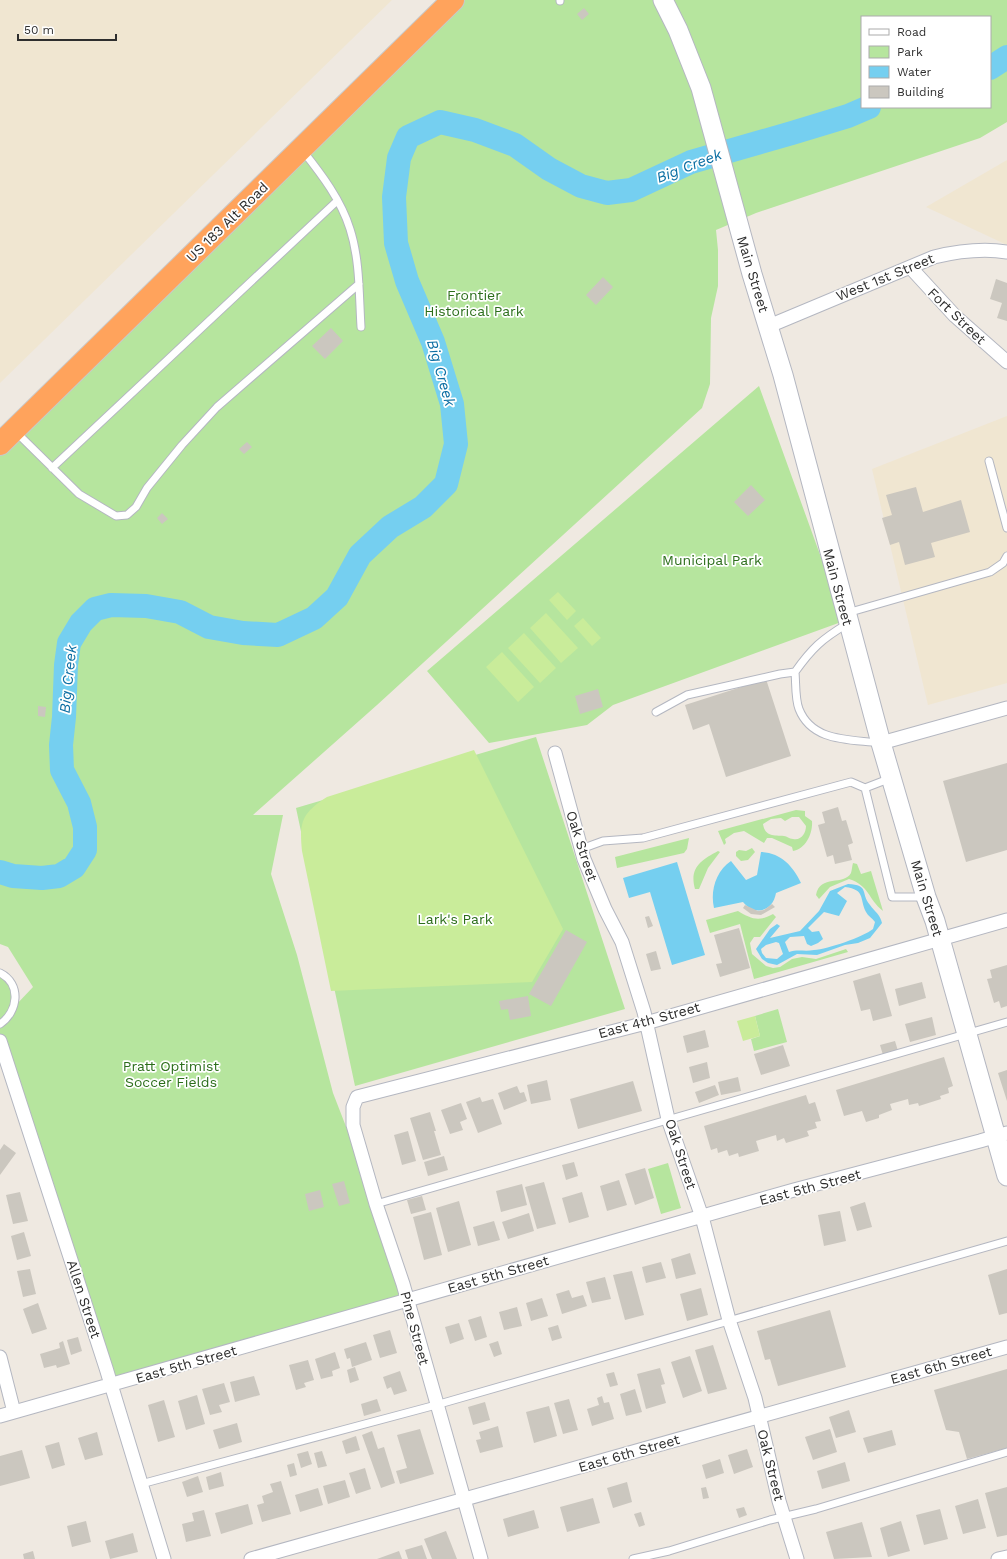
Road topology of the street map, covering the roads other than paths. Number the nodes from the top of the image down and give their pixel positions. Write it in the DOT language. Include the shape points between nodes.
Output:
graph roads {
  1 [pos="453,0"];
  2 [pos="663,0"];
  3 [pos="302,149"];
  4 [pos="337,201"];
  5 [pos="1007,252"];
  6 [pos="910,267"];
  7 [pos="359,284"];
  8 [pos="769,326"];
  9 [pos="361,327"];
  10 [pos="1007,362"];
  11 [pos="7,437"];
  12 [pos="989,461"];
  13 [pos="52,468"];
  14 [pos="1007,528"];
  15 [pos="1007,556"];
  16 [pos="846,619"];
  17 [pos="795,672"];
  18 [pos="1007,708"];
  19 [pos="656,712"];
  20 [pos="881,743"];
  21 [pos="555,753"];
  22 [pos="891,778"];
  23 [pos="865,788"];
  24 [pos="581,849"];
  25 [pos="926,897"];
  26 [pos="1007,920"];
  27 [pos="940,938"];
  28 [pos="0,973"];
  29 [pos="646,1022"];
  30 [pos="1007,1022"];
  31 [pos="0,1024"];
  32 [pos="966,1034"];
  33 [pos="0,1041"];
  34 [pos="357,1097"];
  35 [pos="668,1119"];
  36 [pos="1002,1134"];
  37 [pos="1007,1176"];
  38 [pos="376,1204"];
  39 [pos="702,1217"];
  40 [pos="1007,1241"];
  41 [pos="407,1301"];
  42 [pos="729,1320"];
  43 [pos="1007,1346"];
  44 [pos="0,1357"];
  45 [pos="111,1385"];
  46 [pos="436,1405"];
  47 [pos="14,1412"];
  48 [pos="0,1416"];
  49 [pos="759,1417"];
  50 [pos="1007,1452"];
  51 [pos="141,1484"];
  52 [pos="464,1499"];
  53 [pos="784,1517"];
  54 [pos="1007,1557"];
  55 [pos="164,1559"];
  56 [pos="251,1559"];
  57 [pos="481,1559"];
  58 [pos="633,1559"];
  59 [pos="797,1559"];
  60 [pos="998,1559"];
  1 -- 3 [label="highway, US 183 Alt Road"];
  2 -- 8 [label="street, Main Street" via="701,88"];
  3 -- 4 [label="lane" via="325,179"];
  3 -- 11 [label="highway, US 183 Alt Road"];
  4 -- 7 [label="lane" via="350,230"];
  4 -- 13 [label="lane"];
  5 -- 6 [label="street, West 1st Street" via="960,251 934,257"];
  6 -- 8 [label="street, West 1st Street"];
  6 -- 10 [label="street, Fort Street" via="955,316"];
  7 -- 9 [label="lane"];
  7 -- 13 [label="lane" via="218,408 164,466 131,513 120,517 97,506 79,494"];
  8 -- 16 [label="street, Main Street"];
  11 -- 13 [label="lane"];
  12 -- 14 [label="lane"];
  15 -- 16 [label="lane" via="1003,563 990,572"];
  16 -- 17 [label="lane" via="824,637"];
  16 -- 20 [label="street, Main Street"];
  17 -- 19 [label="lane" via="687,695"];
  17 -- 20 [label="lane" via="799,708 809,727 830,737"];
  18 -- 20 [label="street"];
  20 -- 22 [label="street, Main Street"];
  21 -- 24 [label="street, Oak Street"];
  22 -- 23 [label="lane"];
  22 -- 25 [label="street, Main Street"];
  23 -- 24 [label="lane" via="851,782 643,838 603,841"];
  23 -- 25 [label="lane" via="892,897"];
  24 -- 29 [label="street, Oak Street" via="605,909 622,942"];
  25 -- 27 [label="street, Main Street"];
  26 -- 27 [label="street, East 4th Street"];
  27 -- 29 [label="street, East 4th Street"];
  27 -- 32 [label="street, Main Street"];
  28 -- 31 [label="lane" via="10,981 16,998 12,1014"];
  29 -- 34 [label="street, East 4th Street"];
  29 -- 35 [label="street, Oak Street"];
  30 -- 32 [label="lane"];
  32 -- 35 [label="lane"];
  32 -- 36 [label="street, Main Street"];
  33 -- 45 [label="street, Allen Street"];
  34 -- 38 [label="street, Pine Street" via="353,1107 353,1125"];
  35 -- 38 [label="lane"];
  35 -- 39 [label="street, Oak Street"];
  36 -- 37 [label="street, Main Street"];
  36 -- 39 [label="street, East 5th Street"];
  38 -- 41 [label="street, Pine Street"];
  39 -- 41 [label="street, East 5th Street"];
  39 -- 42 [label="street, Oak Street"];
  40 -- 42 [label="lane"];
  41 -- 45 [label="street, East 5th Street"];
  41 -- 46 [label="street, Pine Street"];
  42 -- 46 [label="lane"];
  42 -- 49 [label="street, Oak Street"];
  43 -- 49 [label="street, East 6th Street"];
  44 -- 47 [label="street"];
  45 -- 47 [label="street, East 5th Street"];
  45 -- 51 [label="street, Allen Street"];
  46 -- 51 [label="lane"];
  46 -- 52 [label="street, Pine Street"];
  47 -- 48 [label="street, East 5th Street"];
  49 -- 52 [label="street, East 6th Street"];
  49 -- 53 [label="street, Oak Street"];
  50 -- 53 [label="lane"];
  51 -- 55 [label="street, Allen Street"];
  52 -- 56 [label="street, East 6th Street"];
  52 -- 57 [label="street, Pine Street"];
  53 -- 58 [label="lane"];
  53 -- 59 [label="street, Oak Street"];
  54 -- 60 [label="street"];
}
